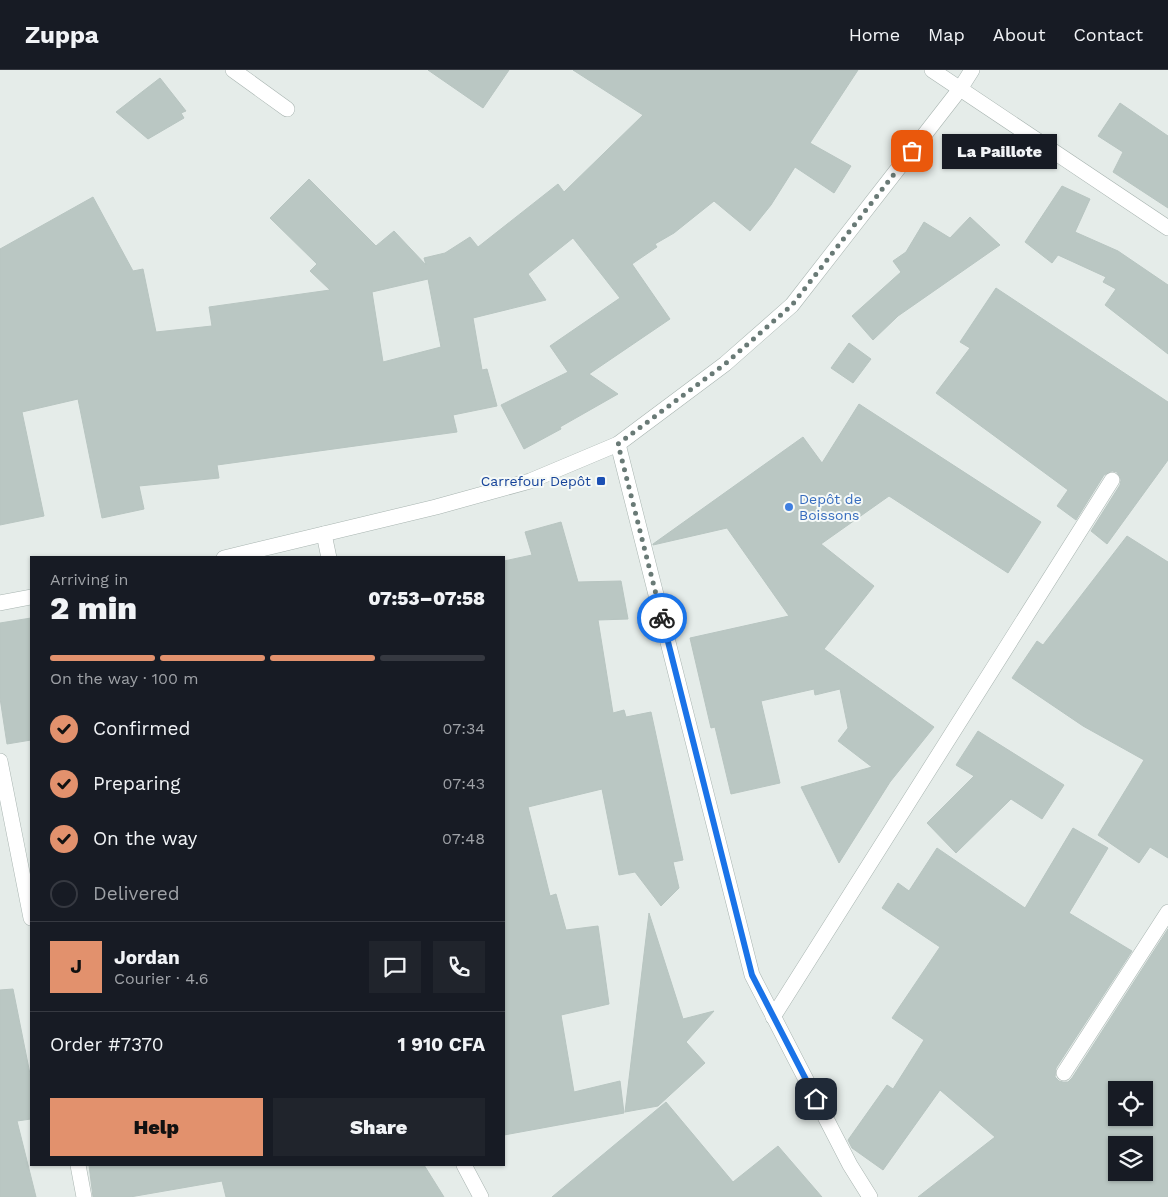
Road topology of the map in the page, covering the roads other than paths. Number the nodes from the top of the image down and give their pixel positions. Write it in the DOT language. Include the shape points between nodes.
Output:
graph roads {
  1 [pos="233,70"];
  2 [pos="932,70"];
  3 [pos="972,70"];
  4 [pos="960,89"];
  5 [pos="287,109"];
  6 [pos="1168,228"];
  7 [pos="618,444"];
  8 [pos="1112,480"];
  9 [pos="324,534"];
  10 [pos="232,556"];
  11 [pos="329,556"];
  12 [pos="30,597"];
  13 [pos="0,603"];
  14 [pos="0,760"];
  15 [pos="1168,912"];
  16 [pos="30,913"];
  17 [pos="772,1017"];
  18 [pos="1064,1073"];
  19 [pos="78,1166"];
  20 [pos="465,1166"];
  21 [pos="84,1197"];
  22 [pos="481,1197"];
  23 [pos="870,1197"];
  1 -- 5 [label="street"];
  2 -- 4 [label="street"];
  3 -- 4 [label="street"];
  4 -- 6 [label="street"];
  4 -- 7 [label="street" via="792,305 725,364"];
  7 -- 9 [label="street" via="530,481"];
  7 -- 17 [label="street" via="752,975"];
  8 -- 17 [label="street"];
  9 -- 10 [label="street"];
  9 -- 11 [label="street"];
  12 -- 13 [label="street"];
  14 -- 16 [label="street"];
  15 -- 18 [label="street"];
  17 -- 23 [label="street"];
  19 -- 21 [label="street"];
  20 -- 22 [label="street"];
}
